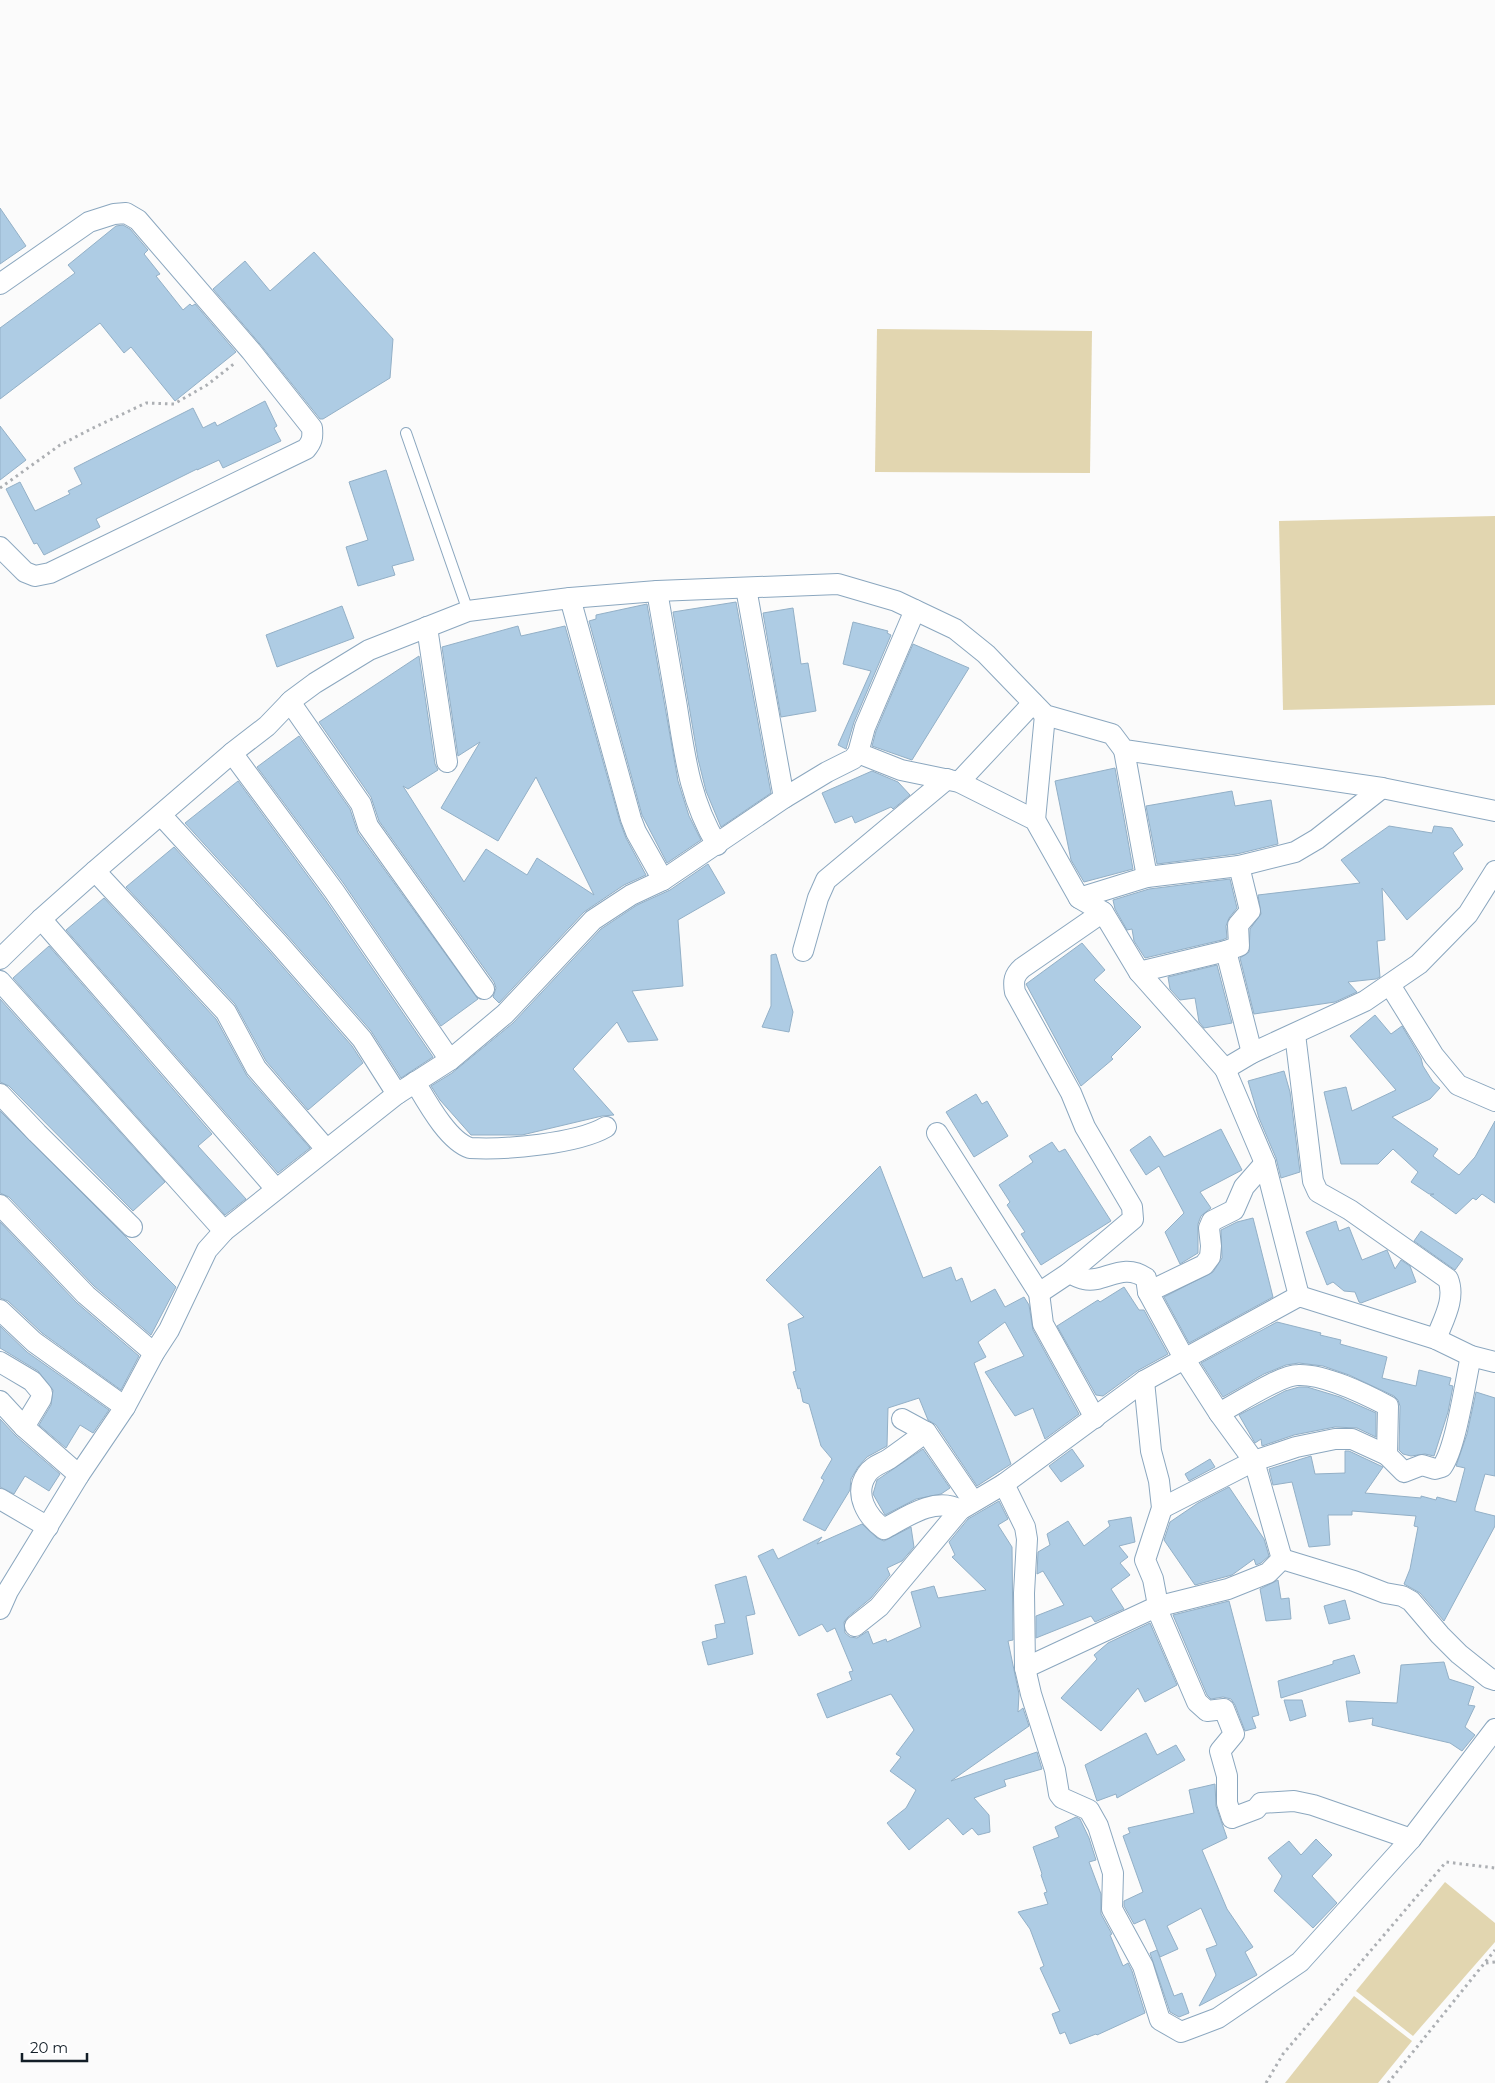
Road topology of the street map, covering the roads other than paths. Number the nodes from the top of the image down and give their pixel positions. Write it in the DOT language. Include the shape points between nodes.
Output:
graph roads {
  1 [pos="0,284"];
  2 [pos="406,433"];
  3 [pos="0,547"];
  4 [pos="746,588"];
  5 [pos="657,591"];
  6 [pos="570,598"];
  7 [pos="915,610"];
  8 [pos="468,611"];
  9 [pos="427,627"];
  10 [pos="290,702"];
  11 [pos="1039,709"];
  12 [pos="1124,750"];
  13 [pos="232,753"];
  14 [pos="858,753"];
  15 [pos="447,762"];
  16 [pos="953,781"];
  17 [pos="1382,788"];
  18 [pos="784,798"];
  19 [pos="1495,811"];
  20 [pos="160,815"];
  21 [pos="1035,820"];
  22 [pos="716,845"];
  23 [pos="1239,866"];
  24 [pos="95,871"];
  25 [pos="1495,871"];
  26 [pos="1147,877"];
  27 [pos="664,880"];
  28 [pos="1078,898"];
  29 [pos="1103,912"];
  30 [pos="41,919"];
  31 [pos="804,951"];
  32 [pos="1226,951"];
  33 [pos="0,959"];
  34 [pos="1139,972"];
  35 [pos="0,981"];
  36 [pos="1390,985"];
  37 [pos="484,989"];
  38 [pos="1295,1034"];
  39 [pos="1252,1053"];
  40 [pos="450,1060"];
  41 [pos="1224,1069"];
  42 [pos="416,1082"];
  43 [pos="0,1094"];
  44 [pos="397,1094"];
  45 [pos="1495,1101"];
  46 [pos="606,1127"];
  47 [pos="937,1133"];
  48 [pos="326,1149"];
  49 [pos="1264,1163"];
  50 [pos="276,1189"];
  51 [pos="0,1205"];
  52 [pos="132,1227"];
  53 [pos="224,1230"];
  54 [pos="1069,1273"];
  55 [pos="1148,1292"];
  56 [pos="1039,1293"];
  57 [pos="1299,1296"];
  58 [pos="0,1310"];
  59 [pos="1436,1339"];
  60 [pos="154,1353"];
  61 [pos="1471,1356"];
  62 [pos="1185,1360"];
  63 [pos="0,1362"];
  64 [pos="1495,1362"];
  65 [pos="1144,1381"];
  66 [pos="0,1401"];
  67 [pos="125,1407"];
  68 [pos="1219,1413"];
  69 [pos="1095,1418"];
  70 [pos="902,1419"];
  71 [pos="24,1427"];
  72 [pos="926,1432"];
  73 [pos="1387,1456"];
  74 [pos="1254,1461"];
  75 [pos="79,1475"];
  76 [pos="1004,1484"];
  77 [pos="0,1498"];
  78 [pos="966,1506"];
  79 [pos="1162,1508"];
  80 [pos="48,1527"];
  81 [pos="1282,1559"];
  82 [pos="3,1595"];
  83 [pos="1156,1607"];
  84 [pos="855,1626"];
  85 [pos="1025,1668"];
  86 [pos="1495,1680"];
  87 [pos="1495,1729"];
  88 [pos="1410,1839"];
  1 -- 3 [label="street" via="89,222 126,213 138,220 251,351 312,428 312,441 306,450 50,573 35,576 25,572"];
  2 -- 8 [label="lane"];
  4 -- 5 [label="street"];
  4 -- 7 [label="street" via="838,584"];
  4 -- 18 [label="street"];
  5 -- 6 [label="street"];
  5 -- 22 [label="street" via="688,773 703,823"];
  6 -- 8 [label="street"];
  6 -- 27 [label="street" via="631,819"];
  7 -- 11 [label="street" via="955,629 986,654"];
  7 -- 14 [label="street" via="869,717"];
  8 -- 9 [label="street"];
  9 -- 10 [label="street" via="369,650"];
  9 -- 15 [label="street"];
  10 -- 13 [label="street" via="267,726"];
  10 -- 37 [label="street" via="361,804 368,826"];
  11 -- 12 [label="street" via="1112,734"];
  11 -- 16 [label="street"];
  11 -- 21 [label="street"];
  12 -- 17 [label="street"];
  12 -- 26 [label="street"];
  13 -- 20 [label="street"];
  13 -- 40 [label="street" via="334,891"];
  14 -- 16 [label="street" via="901,770"];
  14 -- 18 [label="street" via="853,759"];
  16 -- 21 [label="street"];
  16 -- 31 [label="street" via="826,880"];
  17 -- 19 [label="street"];
  17 -- 23 [label="street" via="1317,839 1295,852"];
  18 -- 22 [label="street"];
  20 -- 24 [label="street"];
  20 -- 44 [label="street" via="362,1038"];
  21 -- 28 [label="street"];
  22 -- 27 [label="street"];
  23 -- 26 [label="street"];
  23 -- 32 [label="street" via="1250,911 1238,925 1239,946"];
  24 -- 30 [label="street"];
  24 -- 48 [label="street" via="226,1012 256,1068"];
  25 -- 36 [label="street" via="1468,914 1419,964"];
  26 -- 28 [label="street"];
  27 -- 40 [label="street" via="631,895 593,920 505,1014"];
  28 -- 29 [label="street"];
  29 -- 34 [label="street"];
  29 -- 54 [label="street" via="1022,968 1013,982 1015,992 1071,1093 1085,1127 1134,1213 1133,1219"];
  30 -- 33 [label="street"];
  30 -- 50 [label="street"];
  32 -- 34 [label="street"];
  32 -- 39 [label="street"];
  34 -- 41 [label="street"];
  35 -- 53 [label="street"];
  36 -- 38 [label="street" via="1365,1001"];
  36 -- 45 [label="street" via="1434,1056 1458,1085"];
  38 -- 39 [label="street"];
  38 -- 59 [label="street" via="1313,1181 1318,1192 1350,1210 1448,1279 1452,1297"];
  39 -- 41 [label="street"];
  40 -- 42 [label="street"];
  41 -- 49 [label="street"];
  42 -- 44 [label="street"];
  42 -- 46 [label="street" via="450,1133 463,1146 470,1148 573,1140"];
  43 -- 52 [label="street"];
  44 -- 48 [label="street"];
  47 -- 56 [label="street"];
  48 -- 50 [label="street"];
  49 -- 55 [label="street" via="1244,1187 1234,1210 1212,1221 1209,1228 1210,1257 1204,1265"];
  49 -- 57 [label="street"];
  50 -- 53 [label="street"];
  51 -- 60 [label="street" via="86,1295"];
  53 -- 60 [label="street" via="208,1250 169,1330"];
  54 -- 55 [label="street" via="1085,1280 1116,1272 1138,1273 1146,1278"];
  54 -- 56 [label="street"];
  55 -- 62 [label="street"];
  56 -- 69 [label="street" via="1043,1324"];
  57 -- 59 [label="street"];
  57 -- 62 [label="street"];
  58 -- 67 [label="street" via="34,1342"];
  59 -- 61 [label="street"];
  60 -- 67 [label="street"];
  61 -- 64 [label="street"];
  61 -- 73 [label="street" via="1453,1441 1442,1467 1434,1469 1422,1465 1404,1472"];
  62 -- 65 [label="street"];
  62 -- 68 [label="street"];
  63 -- 71 [label="street" via="32,1381 42,1393"];
  65 -- 69 [label="street"];
  65 -- 79 [label="street" via="1150,1443"];
  66 -- 71 [label="street"];
  67 -- 75 [label="street"];
  68 -- 73 [label="street" via="1283,1378 1297,1374 1312,1376 1352,1388 1388,1406"];
  68 -- 74 [label="street"];
  69 -- 76 [label="street"];
  70 -- 72 [label="street"];
  71 -- 75 [label="street"];
  72 -- 78 [label="street"];
  72 -- 78 [label="street" via="867,1473 861,1484 862,1505 873,1522 884,1529 918,1511 939,1505"];
  73 -- 74 [label="street" via="1352,1438 1296,1447"];
  74 -- 79 [label="street"];
  74 -- 81 [label="street"];
  75 -- 80 [label="street"];
  76 -- 78 [label="street"];
  76 -- 85 [label="street" via="1025,1527 1027,1539"];
  77 -- 80 [label="street"];
  78 -- 84 [label="street" via="879,1607"];
  79 -- 83 [label="street" via="1145,1560"];
  80 -- 82 [label="street"];
  81 -- 83 [label="street" via="1268,1573 1228,1589"];
  81 -- 86 [label="street" via="1411,1601 1459,1654"];
  83 -- 85 [label="street"];
  83 -- 88 [label="street" via="1197,1702 1208,1711 1224,1709 1234,1734 1220,1751 1232,1818 1256,1809 1261,1803 1294,1801"];
  85 -- 88 [label="street" via="1059,1794 1089,1810 1098,1826 1113,1873 1112,1909 1143,1966 1160,2020 1181,2032 1218,2018 1300,1962"];
  87 -- 88 [label="street"];
}
